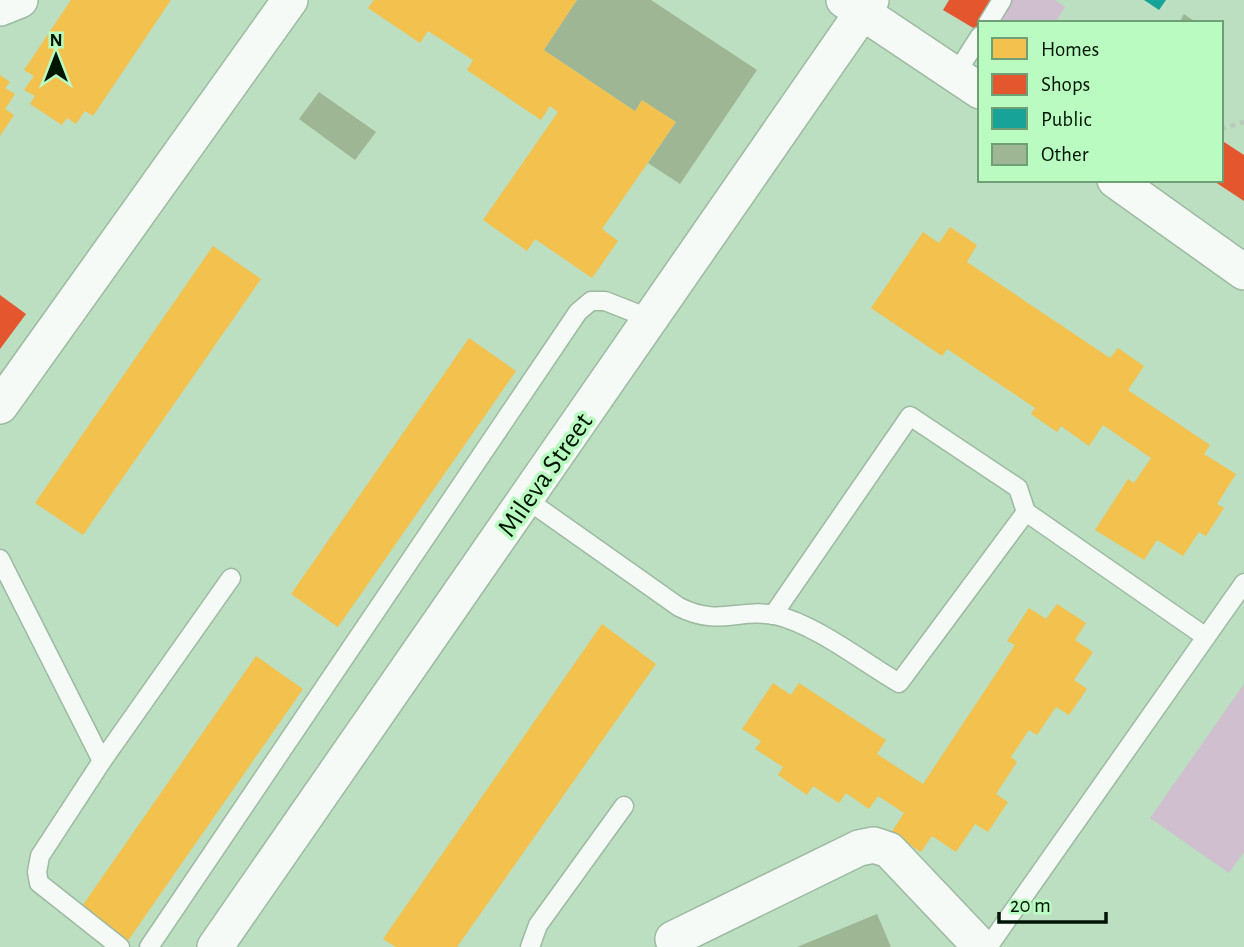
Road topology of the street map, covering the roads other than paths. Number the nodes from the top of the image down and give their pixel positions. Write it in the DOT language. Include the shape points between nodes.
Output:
graph roads {
  1 [pos="20,0"];
  2 [pos="290,0"];
  3 [pos="1002,0"];
  4 [pos="859,4"];
  5 [pos="0,8"];
  6 [pos="989,21"];
  7 [pos="978,44"];
  8 [pos="968,83"];
  9 [pos="1118,182"];
  10 [pos="1244,272"];
  11 [pos="651,319"];
  12 [pos="0,406"];
  13 [pos="526,499"];
  14 [pos="1026,512"];
  15 [pos="0,559"];
  16 [pos="231,578"];
  17 [pos="1244,583"];
  18 [pos="773,615"];
  19 [pos="1206,637"];
  20 [pos="102,761"];
  21 [pos="624,806"];
  22 [pos="675,943"];
  23 [pos="120,947"];
  24 [pos="149,947"];
  25 [pos="215,947"];
  26 [pos="530,947"];
  27 [pos="981,947"];
  28 [pos="988,947"];
  1 -- 5 [label="street"];
  2 -- 12 [label="street"];
  3 -- 6 [label="lane"];
  4 -- 8 [label="street"];
  4 -- 11 [label="street, Mileva Street"];
  7 -- 8 [label="lane"];
  9 -- 10 [label="street"];
  11 -- 13 [label="street, Mileva Street"];
  11 -- 24 [label="lane" via="605,301 591,301 578,312"];
  13 -- 18 [label="lane" via="699,617"];
  13 -- 25 [label="street, Mileva Street"];
  14 -- 18 [label="lane" via="899,683 799,623"];
  14 -- 18 [label="lane" via="1018,488 910,416"];
  14 -- 19 [label="lane"];
  15 -- 20 [label="lane"];
  16 -- 20 [label="lane"];
  17 -- 19 [label="lane"];
  19 -- 28 [label="lane"];
  20 -- 23 [label="lane" via="40,856 37,872 39,883 56,900"];
  21 -- 26 [label="lane" via="538,925"];
  22 -- 27 [label="street" via="859,848 874,845 888,850"];
}
